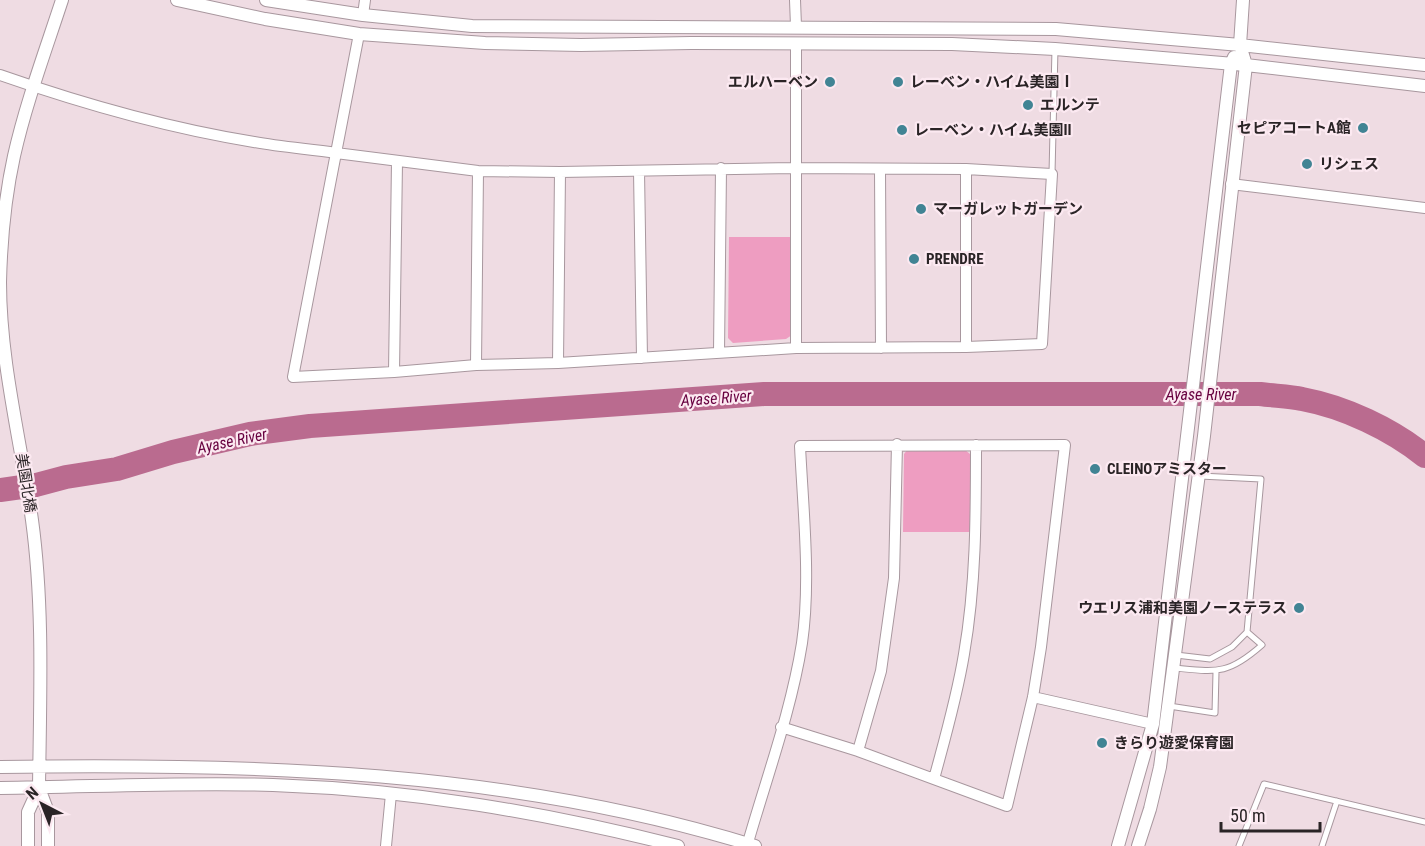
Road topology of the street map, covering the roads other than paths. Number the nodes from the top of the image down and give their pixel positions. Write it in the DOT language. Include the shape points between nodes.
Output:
graph roads {
  1 [pos="62,0"];
  2 [pos="177,0"];
  3 [pos="266,0"];
  4 [pos="366,0"];
  5 [pos="795,0"];
  6 [pos="1243,0"];
  7 [pos="363,15"];
  8 [pos="796,26"];
  9 [pos="359,34"];
  10 [pos="796,43"];
  11 [pos="1240,45"];
  12 [pos="1055,49"];
  13 [pos="1231,64"];
  14 [pos="1246,65"];
  15 [pos="1425,65"];
  16 [pos="0,75"];
  17 [pos="1425,86"];
  18 [pos="33,87"];
  19 [pos="336,153"];
  20 [pos="397,162"];
  21 [pos="721,168"];
  22 [pos="795,168"];
  23 [pos="880,169"];
  24 [pos="966,169"];
  25 [pos="478,171"];
  26 [pos="639,171"];
  27 [pos="560,172"];
  28 [pos="1052,174"];
  29 [pos="1231,184"];
  30 [pos="1425,208"];
  31 [pos="1,253"];
  32 [pos="966,347"];
  33 [pos="796,348"];
  34 [pos="881,348"];
  35 [pos="719,353"];
  36 [pos="642,357"];
  37 [pos="558,363"];
  38 [pos="476,365"];
  39 [pos="394,372"];
  40 [pos="897,444"];
  41 [pos="976,445"];
  42 [pos="1199,476"];
  43 [pos="1247,632"];
  44 [pos="1176,655"];
  45 [pos="1174,668"];
  46 [pos="1216,672"];
  47 [pos="1033,697"];
  48 [pos="1169,706"];
  49 [pos="1153,724"];
  50 [pos="781,728"];
  51 [pos="858,751"];
  52 [pos="39,766"];
  53 [pos="0,767"];
  54 [pos="934,779"];
  55 [pos="0,788"];
  56 [pos="39,788"];
  57 [pos="391,794"];
  58 [pos="1337,801"];
  59 [pos="1425,822"];
  60 [pos="750,845"];
  61 [pos="28,846"];
  62 [pos="48,846"];
  63 [pos="386,846"];
  64 [pos="678,846"];
  65 [pos="1118,846"];
  66 [pos="1138,846"];
  67 [pos="1239,846"];
  68 [pos="1322,846"];
  1 -- 18 [label="street, 美園北橋"];
  2 -- 9 [label="street"];
  3 -- 7 [label="street"];
  4 -- 7 [label="street"];
  5 -- 8 [label="street"];
  6 -- 11 [label="street"];
  7 -- 8 [label="street" via="472,26"];
  8 -- 11 [label="street" via="1056,29"];
  9 -- 10 [label="street" via="581,45"];
  9 -- 19 [label="street"];
  10 -- 12 [label="street"];
  10 -- 22 [label="street"];
  11 -- 13 [label="street"];
  11 -- 14 [label="street"];
  11 -- 15 [label="street"];
  12 -- 13 [label="street"];
  12 -- 28 [label="lane"];
  13 -- 14 [label="street"];
  13 -- 49 [label="street"];
  14 -- 17 [label="street"];
  14 -- 29 [label="street"];
  16 -- 18 [label="street"];
  18 -- 19 [label="street" via="198,132"];
  18 -- 31 [label="street, 美園北橋" via="14,158"];
  19 -- 20 [label="street"];
  19 -- 39 [label="street" via="293,377"];
  20 -- 25 [label="street"];
  20 -- 39 [label="street"];
  21 -- 22 [label="street"];
  21 -- 26 [label="street"];
  21 -- 35 [label="street"];
  22 -- 23 [label="street"];
  22 -- 33 [label="street"];
  23 -- 24 [label="street"];
  23 -- 34 [label="street"];
  24 -- 28 [label="street"];
  24 -- 32 [label="street"];
  25 -- 27 [label="street"];
  25 -- 38 [label="street"];
  26 -- 27 [label="street"];
  26 -- 36 [label="street"];
  27 -- 37 [label="street"];
  28 -- 32 [label="street" via="1042,344"];
  29 -- 30 [label="street"];
  29 -- 42 [label="street"];
  31 -- 52 [label="street, 美園北橋" via="1,319 32,521 39,603"];
  32 -- 34 [label="street"];
  33 -- 34 [label="street"];
  33 -- 35 [label="street"];
  35 -- 36 [label="street"];
  36 -- 37 [label="street"];
  37 -- 38 [label="street"];
  38 -- 39 [label="street"];
  40 -- 41 [label="street"];
  40 -- 50 [label="street" via="800,446 805,548 802,640"];
  40 -- 51 [label="street" via="894,578 881,671"];
  41 -- 47 [label="street" via="1065,445"];
  41 -- 54 [label="street" via="972,597 953,709"];
  42 -- 43 [label="lane" via="1261,479"];
  42 -- 44 [label="street"];
  43 -- 44 [label="lane" via="1232,647 1210,659"];
  43 -- 46 [label="lane" via="1262,645 1244,660"];
  44 -- 45 [label="street"];
  45 -- 46 [label="lane"];
  45 -- 48 [label="street"];
  46 -- 48 [label="lane" via="1215,712"];
  47 -- 49 [label="street"];
  47 -- 54 [label="street" via="1007,806"];
  48 -- 66 [label="street" via="1160,767"];
  49 -- 65 [label="street"];
  50 -- 51 [label="street"];
  50 -- 60 [label="street"];
  51 -- 54 [label="street"];
  52 -- 53 [label="street"];
  52 -- 56 [label="street, 美園北橋"];
  52 -- 60 [label="street" via="215,766 443,782 605,808"];
  55 -- 56 [label="street"];
  56 -- 57 [label="street" via="272,785"];
  56 -- 61 [label="street" via="28,812"];
  56 -- 62 [label="street" via="48,812"];
  57 -- 63 [label="street"];
  57 -- 64 [label="street" via="527,812"];
  58 -- 59 [label="lane"];
  58 -- 67 [label="lane" via="1264,784"];
  58 -- 68 [label="lane"];
}
